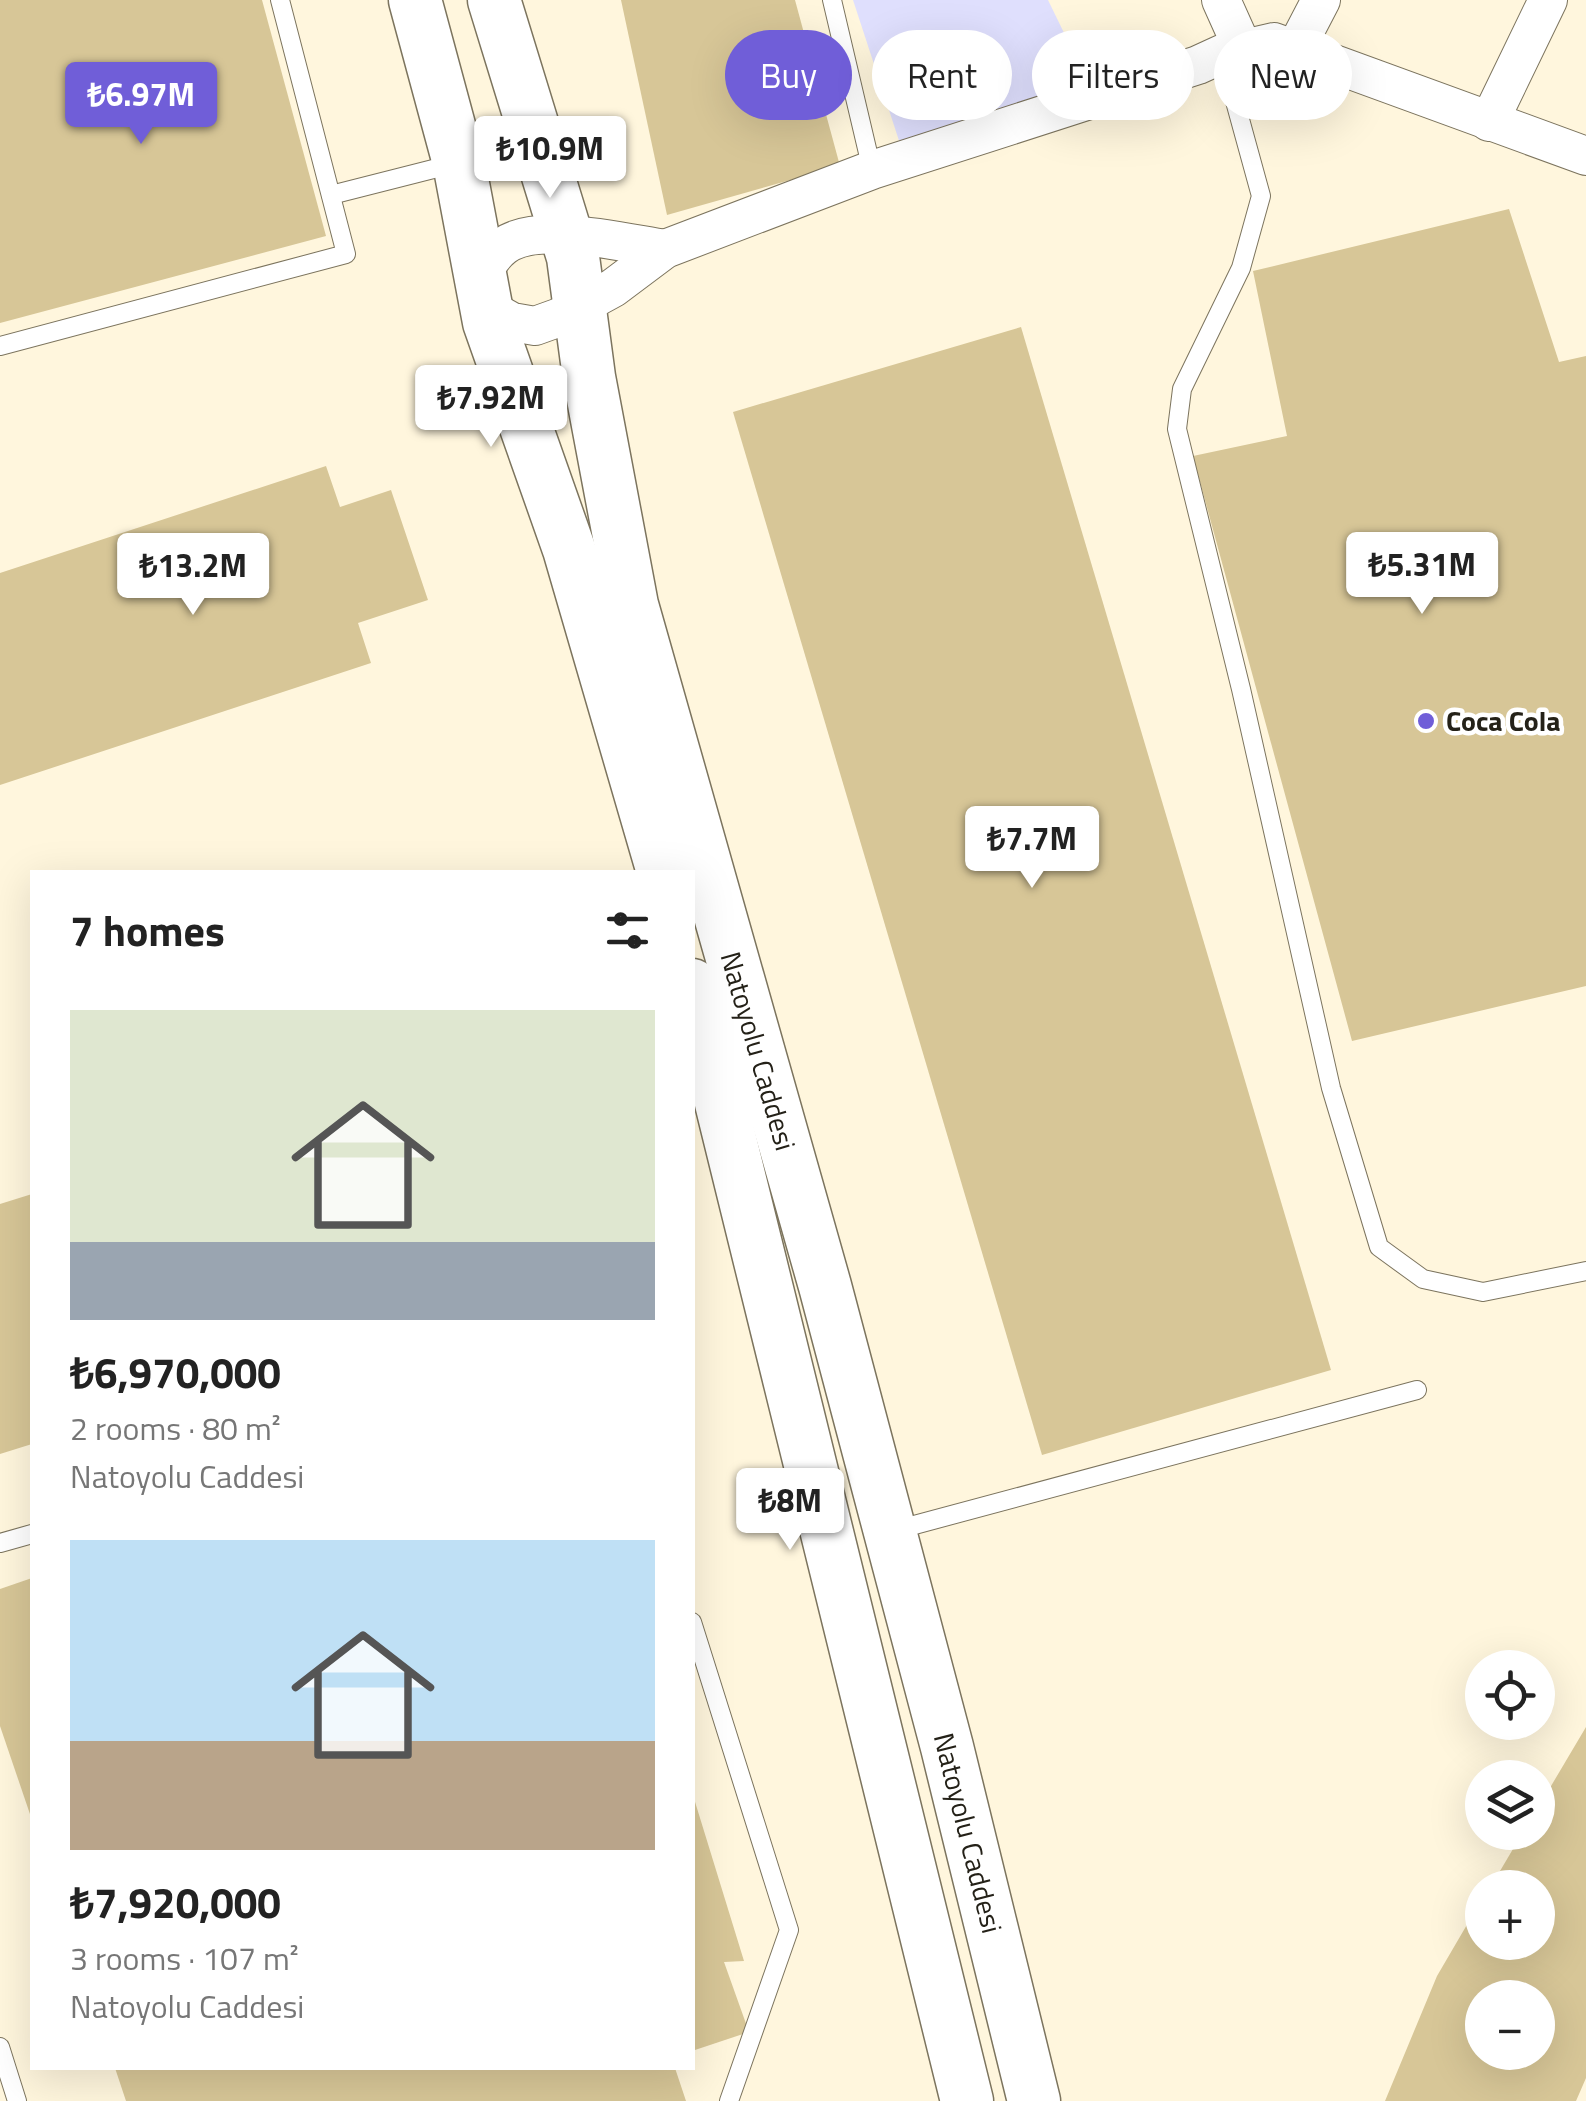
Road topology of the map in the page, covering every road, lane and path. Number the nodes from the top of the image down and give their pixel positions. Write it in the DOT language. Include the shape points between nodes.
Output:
graph roads {
  1 [pos="280,0"];
  2 [pos="415,0"];
  3 [pos="494,0"];
  4 [pos="832,0"];
  5 [pos="1221,0"];
  6 [pos="1321,0"];
  7 [pos="1548,0"];
  8 [pos="1227,30"];
  9 [pos="1305,30"];
  10 [pos="1214,58"];
  11 [pos="1352,71"];
  12 [pos="1246,120"];
  13 [pos="1490,122"];
  14 [pos="1586,156"];
  15 [pos="459,163"];
  16 [pos="872,170"];
  17 [pos="331,194"];
  18 [pos="566,234"];
  19 [pos="665,249"];
  20 [pos="483,292"];
  21 [pos="580,306"];
  22 [pos="0,346"];
  23 [pos="663,870"];
  24 [pos="695,997"];
  25 [pos="1586,1271"];
  26 [pos="1418,1390"];
  27 [pos="890,1532"];
  28 [pos="30,1535"];
  29 [pos="0,1543"];
  30 [pos="695,1632"];
  31 [pos="0,2047"];
  32 [pos="17,2101"];
  33 [pos="729,2101"];
  34 [pos="968,2101"];
  35 [pos="1034,2101"];
  1 -- 17 [label="lane"];
  2 -- 15 [label="main road"];
  3 -- 18 [label="main road, Natoyolu Caddesi"];
  4 -- 16 [label="lane"];
  5 -- 8 [label="street"];
  6 -- 9 [label="street"];
  7 -- 13 [label="street"];
  10 -- 16 [label="street"];
  11 -- 13 [label="street"];
  12 -- 25 [label="lane" via="1261,196 1240,268 1182,389 1177,428 1330,1088 1379,1247 1423,1278 1483,1292"];
  13 -- 14 [label="street"];
  15 -- 17 [label="lane"];
  15 -- 20 [label="main road"];
  16 -- 19 [label="street"];
  17 -- 22 [label="lane" via="346,254"];
  18 -- 19 [label="street"];
  18 -- 20 [label="street" via="505,245"];
  18 -- 21 [label="main road, Natoyolu Caddesi"];
  19 -- 21 [label="street"];
  20 -- 21 [label="street" via="512,322 535,326"];
  20 -- 23 [label="main road" via="569,549"];
  21 -- 27 [label="main road, Natoyolu Caddesi" via="632,606"];
  24 -- 34 [label="main road, Natoyolu Caddesi"];
  26 -- 27 [label="lane"];
  27 -- 35 [label="main road, Natoyolu Caddesi"];
  28 -- 29 [label="lane"];
  30 -- 33 [label="lane" via="789,1930"];
  31 -- 32 [label="lane"];
}
